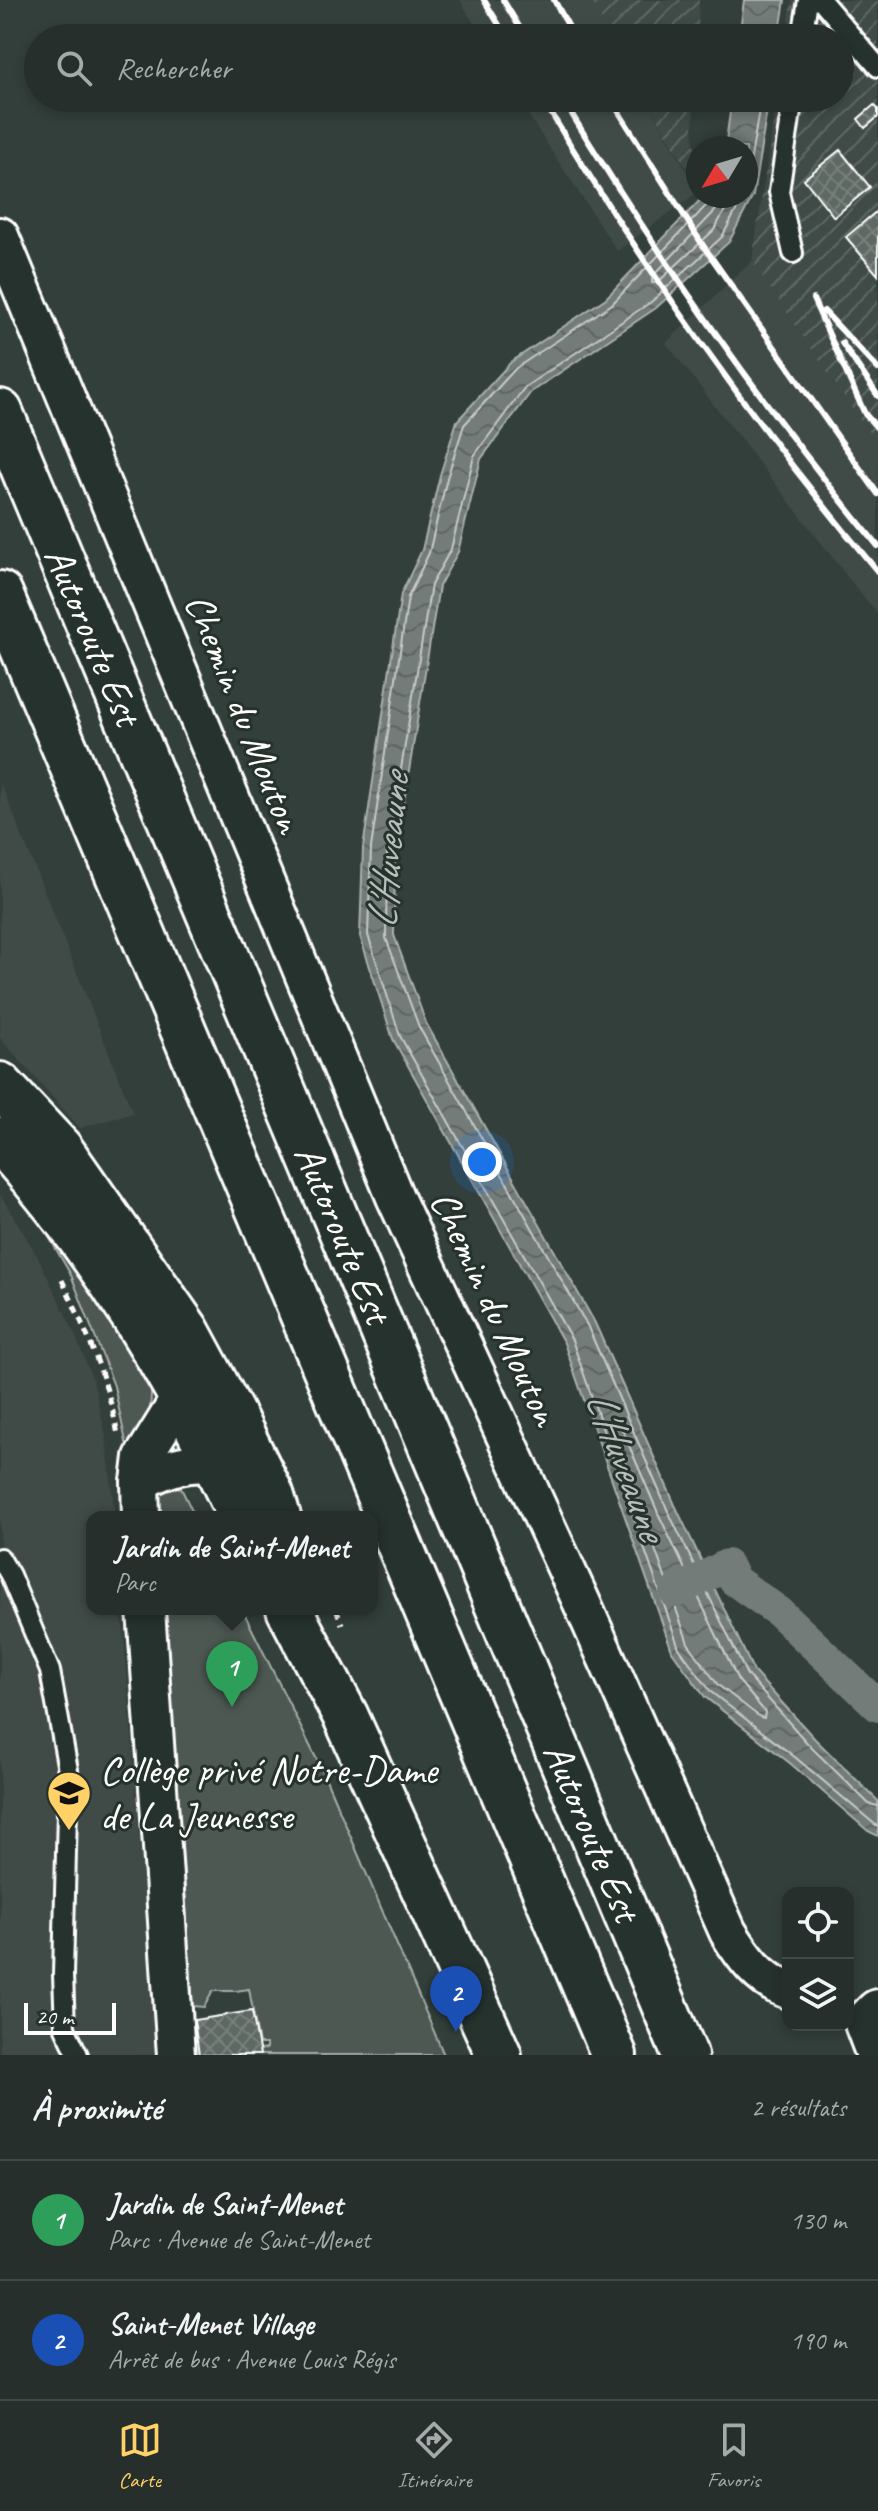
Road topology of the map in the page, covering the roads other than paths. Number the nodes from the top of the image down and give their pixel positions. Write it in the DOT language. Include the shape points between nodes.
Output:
graph roads {
  1 [pos="808,0"];
  2 [pos="821,0"];
  3 [pos="804,24"];
  4 [pos="841,24"];
  5 [pos="854,39"];
  6 [pos="878,67"];
  7 [pos="791,112"];
  8 [pos="0,236"];
  9 [pos="793,253"];
  10 [pos="0,412"];
  11 [pos="0,594"];
  12 [pos="0,1085"];
  13 [pos="0,1140"];
  14 [pos="181,1396"];
  15 [pos="215,1464"];
  16 [pos="140,1500"];
  17 [pos="238,1511"];
  18 [pos="276,1511"];
  19 [pos="0,1558"];
  20 [pos="146,1615"];
  21 [pos="292,1615"];
  22 [pos="311,1615"];
  23 [pos="346,1717"];
  24 [pos="782,1988"];
  25 [pos="78,2055"];
  26 [pos="176,2055"];
  27 [pos="499,2055"];
  28 [pos="614,2055"];
  29 [pos="685,2055"];
  1 -- 3 [label="lane"];
  2 -- 4 [label="lane"];
  5 -- 6 [label="lane"];
  7 -- 9 [label="lane" via="779,192"];
  8 -- 24 [label="street, Chemin du Mouton" via="395,1197 728,1932 749,1964"];
  10 -- 29 [label="main road, Autoroute Est"];
  11 -- 28 [label="main road, Autoroute Est"];
  12 -- 18 [label="main road" via="60,1149 187,1331"];
  13 -- 14 [label="main road" via="100,1264"];
  14 -- 15 [label="main road"];
  14 -- 16 [label="street" via="143,1457"];
  15 -- 16 [label="street" via="193,1462 161,1470"];
  15 -- 17 [label="main road"];
  19 -- 25 [label="lane" via="50,1671 68,1770 63,1975 65,2028"];
  20 -- 26 [label="street"];
  21 -- 23 [label="main road"];
  22 -- 23 [label="main road"];
  23 -- 27 [label="main road"];
}
